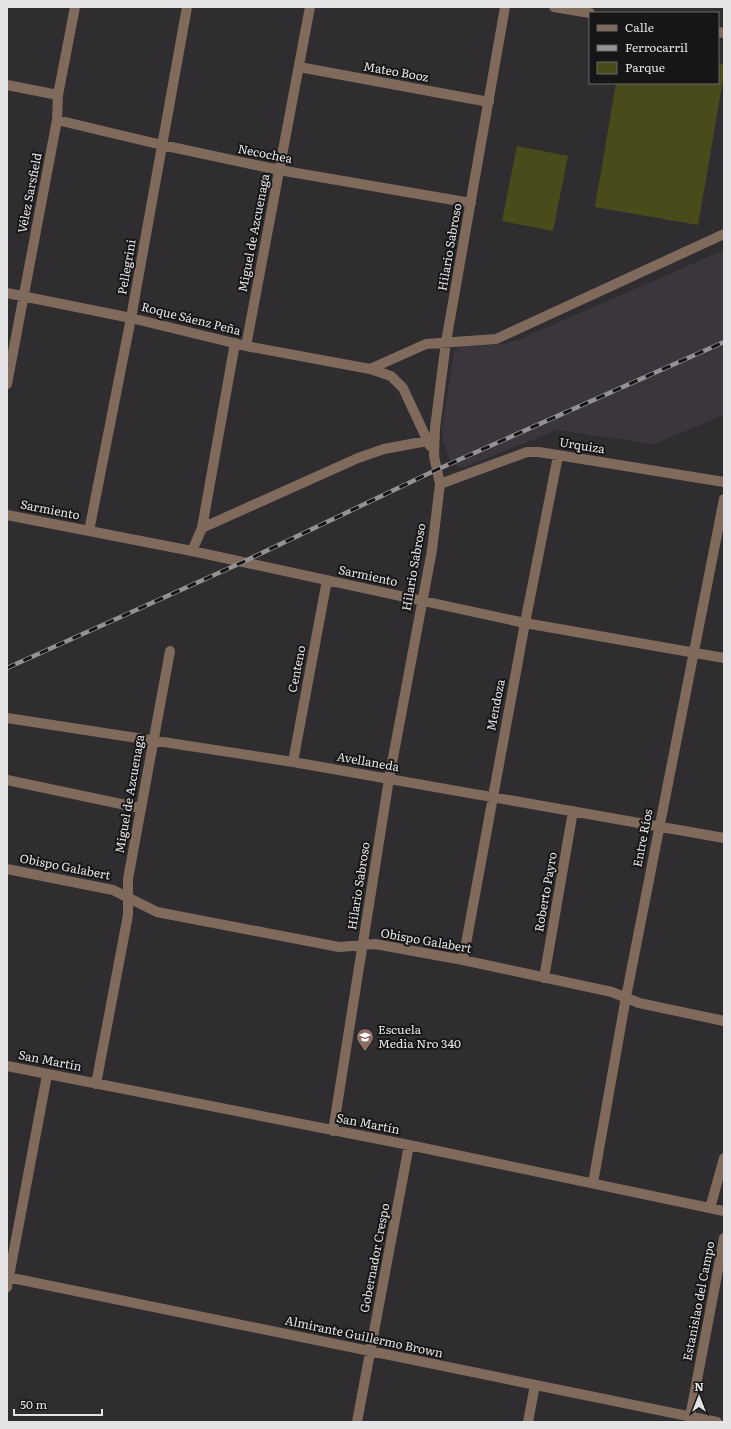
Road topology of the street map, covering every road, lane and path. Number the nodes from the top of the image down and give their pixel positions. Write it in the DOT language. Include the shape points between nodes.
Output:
graph roads {
  1 [pos="75,7"];
  2 [pos="187,7"];
  3 [pos="310,7"];
  4 [pos="505,7"];
  5 [pos="554,7"];
  6 [pos="589,13"];
  7 [pos="299,67"];
  8 [pos="7,85"];
  9 [pos="58,95"];
  10 [pos="489,102"];
  11 [pos="57,120"];
  12 [pos="162,146"];
  13 [pos="279,170"];
  14 [pos="471,203"];
  15 [pos="724,234"];
  16 [pos="7,293"];
  17 [pos="24,295"];
  18 [pos="131,318"];
  19 [pos="446,342"];
  20 [pos="235,343"];
  21 [pos="246,346"];
  22 [pos="370,369"];
  23 [pos="7,384"];
  24 [pos="427,441"];
  25 [pos="434,456"];
  26 [pos="558,456"];
  27 [pos="724,482"];
  28 [pos="440,484"];
  29 [pos="724,499"];
  30 [pos="7,515"];
  31 [pos="202,528"];
  32 [pos="89,531"];
  33 [pos="192,551"];
  34 [pos="327,580"];
  35 [pos="422,601"];
  36 [pos="525,623"];
  37 [pos="170,651"];
  38 [pos="693,653"];
  39 [pos="724,658"];
  40 [pos="7,718"];
  41 [pos="153,741"];
  42 [pos="293,762"];
  43 [pos="389,779"];
  44 [pos="7,780"];
  45 [pos="492,797"];
  46 [pos="140,808"];
  47 [pos="573,811"];
  48 [pos="659,826"];
  49 [pos="724,838"];
  50 [pos="7,869"];
  51 [pos="128,898"];
  52 [pos="363,946"];
  53 [pos="462,960"];
  54 [pos="544,978"];
  55 [pos="626,997"];
  56 [pos="724,1021"];
  57 [pos="7,1066"];
  58 [pos="47,1075"];
  59 [pos="96,1084"];
  60 [pos="333,1131"];
  61 [pos="409,1145"];
  62 [pos="724,1158"];
  63 [pos="593,1183"];
  64 [pos="710,1208"];
  65 [pos="724,1211"];
  66 [pos="724,1238"];
  67 [pos="8,1281"];
  68 [pos="370,1351"];
  69 [pos="535,1385"];
  70 [pos="690,1417"];
  71 [pos="357,1422"];
  72 [pos="528,1422"];
  73 [pos="717,1422"];
  1 -- 9 [label="street, Vélez Sarsfield"];
  2 -- 12 [label="street, Pellegrini"];
  3 -- 7 [label="street, Miguel de Azcuenaga"];
  4 -- 10 [label="street, Hilario Sabroso"];
  5 -- 6 [label="street"];
  7 -- 10 [label="street, Mateo Booz"];
  7 -- 13 [label="street, Miguel de Azcuenaga"];
  8 -- 9 [label="street"];
  9 -- 11 [label="street, Vélez Sarsfield"];
  10 -- 14 [label="street, Hilario Sabroso"];
  11 -- 12 [label="street, Necochea"];
  11 -- 17 [label="street, Vélez Sarsfield"];
  12 -- 13 [label="street, Necochea"];
  12 -- 18 [label="street, Pellegrini"];
  13 -- 14 [label="street, Necochea"];
  13 -- 21 [label="street, Miguel de Azcuenaga"];
  14 -- 19 [label="street, Hilario Sabroso"];
  15 -- 19 [label="street" via="496,339"];
  16 -- 17 [label="street, Roque Sáenz Peña"];
  17 -- 18 [label="street, Roque Sáenz Peña"];
  17 -- 23 [label="street, Vélez Sarsfield"];
  18 -- 20 [label="street, Roque Sáenz Peña"];
  18 -- 32 [label="street, Pellegrini"];
  19 -- 22 [label="street" via="426,344"];
  19 -- 25 [label="street, Hilario Sabroso"];
  20 -- 21 [label="street, Roque Sáenz Peña"];
  20 -- 31 [label="street"];
  21 -- 22 [label="street, Roque Sáenz Peña"];
  22 -- 24 [label="street, Roque Sáenz Peña" via="391,376 399,382"];
  24 -- 25 [label="street, Roque Sáenz Peña"];
  24 -- 31 [label="street" via="384,449 358,458"];
  25 -- 28 [label="street, Hilario Sabroso"];
  26 -- 27 [label="street, Urquiza"];
  26 -- 28 [label="street, Urquiza" via="527,452"];
  26 -- 36 [label="street, Mendoza"];
  28 -- 35 [label="street, Hilario Sabroso" via="432,550"];
  29 -- 38 [label="street, Entre Ríos"];
  30 -- 32 [label="street, Sarmiento"];
  31 -- 33 [label="street"];
  32 -- 33 [label="street, Sarmiento"];
  33 -- 34 [label="street, Sarmiento"];
  34 -- 35 [label="street, Sarmiento"];
  34 -- 42 [label="street, Centeno"];
  35 -- 36 [label="street, Sarmiento"];
  35 -- 43 [label="street, Hilario Sabroso"];
  36 -- 38 [label="street, Sarmiento"];
  36 -- 45 [label="street, Mendoza"];
  37 -- 41 [label="street, Miguel de Azcuenaga"];
  38 -- 39 [label="street, Sarmiento"];
  38 -- 48 [label="street, Entre Ríos"];
  40 -- 41 [label="street, Avellaneda"];
  41 -- 42 [label="street, Avellaneda"];
  41 -- 46 [label="street, Miguel de Azcuenaga"];
  42 -- 43 [label="street, Avellaneda"];
  43 -- 45 [label="street, Avellaneda"];
  43 -- 52 [label="street, Hilario Sabroso"];
  44 -- 46 [label="street"];
  45 -- 47 [label="street, Avellaneda"];
  45 -- 53 [label="street, Mendoza"];
  46 -- 51 [label="street, Miguel de Azcuenaga" via="128,879"];
  47 -- 48 [label="street, Avellaneda"];
  47 -- 54 [label="street, Roberto Payro"];
  48 -- 49 [label="street, Avellaneda"];
  48 -- 55 [label="street, Entre Ríos"];
  50 -- 51 [label="street, Obispo Galabert" via="113,890"];
  51 -- 52 [label="street, Obispo Galabert" via="157,912 339,947"];
  51 -- 59 [label="street, Miguel de Azcuenaga" via="128,915"];
  52 -- 53 [label="street, Obispo Galabert" via="375,944"];
  52 -- 60 [label="street, Hilario Sabroso"];
  53 -- 54 [label="street, Obispo Galabert"];
  54 -- 55 [label="street, Obispo Galabert"];
  55 -- 56 [label="street, Obispo Galabert" via="639,1003"];
  55 -- 63 [label="street, Entre Ríos"];
  57 -- 58 [label="street, San Martín"];
  58 -- 59 [label="street, San Martín"];
  58 -- 67 [label="street"];
  59 -- 60 [label="street, San Martín"];
  60 -- 61 [label="street, San Martín"];
  61 -- 63 [label="street, San Martín"];
  61 -- 68 [label="street, Gobernador Crespo"];
  62 -- 64 [label="street"];
  63 -- 64 [label="street, San Martín"];
  64 -- 65 [label="street, San Martín"];
  66 -- 70 [label="street, Estanislao del Campo"];
  67 -- 68 [label="street, Almirante Guillermo Brown"];
  68 -- 69 [label="street, Almirante Guillermo Brown"];
  68 -- 71 [label="street, Gobernador Crespo"];
  69 -- 70 [label="street, Almirante Guillermo Brown"];
  69 -- 72 [label="street"];
  70 -- 73 [label="street, Almirante Guillermo Brown"];
}
